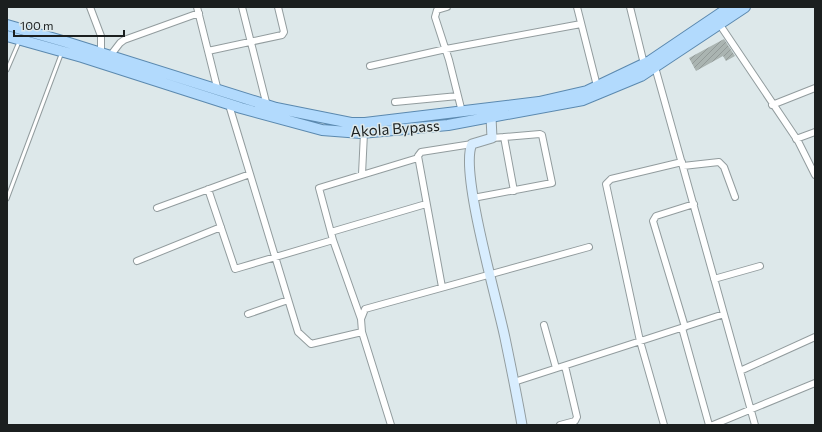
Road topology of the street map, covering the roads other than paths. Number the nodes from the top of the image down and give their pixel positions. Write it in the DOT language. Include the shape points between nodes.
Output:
graph roads {
  1 [pos="91,7"];
  2 [pos="242,7"];
  3 [pos="278,7"];
  4 [pos="447,7"];
  5 [pos="577,7"];
  6 [pos="630,7"];
  7 [pos="730,7"];
  8 [pos="745,7"];
  9 [pos="198,10"];
  10 [pos="581,24"];
  11 [pos="7,25"];
  12 [pos="720,25"];
  13 [pos="7,36"];
  14 [pos="20,40"];
  15 [pos="252,43"];
  16 [pos="446,49"];
  17 [pos="208,51"];
  18 [pos="62,52"];
  19 [pos="104,58"];
  20 [pos="644,64"];
  21 [pos="370,66"];
  22 [pos="655,67"];
  23 [pos="7,70"];
  24 [pos="596,86"];
  25 [pos="815,88"];
  26 [pos="218,91"];
  27 [pos="458,96"];
  28 [pos="395,102"];
  29 [pos="240,103"];
  30 [pos="229,104"];
  31 [pos="772,105"];
  32 [pos="267,106"];
  33 [pos="462,112"];
  34 [pos="491,117"];
  35 [pos="815,132"];
  36 [pos="364,133"];
  37 [pos="504,137"];
  38 [pos="492,138"];
  39 [pos="796,139"];
  40 [pos="472,144"];
  41 [pos="418,158"];
  42 [pos="683,164"];
  43 [pos="250,174"];
  44 [pos="362,174"];
  45 [pos="815,175"];
  46 [pos="208,189"];
  47 [pos="514,191"];
  48 [pos="736,197"];
  49 [pos="473,198"];
  50 [pos="7,199"];
  51 [pos="426,204"];
  52 [pos="694,204"];
  53 [pos="157,208"];
  54 [pos="221,227"];
  55 [pos="331,232"];
  56 [pos="333,240"];
  57 [pos="589,248"];
  58 [pos="276,257"];
  59 [pos="137,261"];
  60 [pos="760,266"];
  61 [pos="490,273"];
  62 [pos="714,279"];
  63 [pos="442,287"];
  64 [pos="288,300"];
  65 [pos="248,314"];
  66 [pos="724,314"];
  67 [pos="361,319"];
  68 [pos="544,325"];
  69 [pos="683,327"];
  70 [pos="362,332"];
  71 [pos="815,338"];
  72 [pos="640,341"];
  73 [pos="565,366"];
  74 [pos="556,368"];
  75 [pos="740,371"];
  76 [pos="514,382"];
  77 [pos="815,383"];
  78 [pos="751,410"];
  79 [pos="391,425"];
  80 [pos="522,425"];
  81 [pos="560,425"];
  82 [pos="664,425"];
  83 [pos="709,425"];
  84 [pos="713,425"];
  85 [pos="755,425"];
  1 -- 19 [label="street" via="101,34"];
  2 -- 15 [label="street"];
  3 -- 15 [label="street" via="284,34"];
  4 -- 16 [label="street" via="437,10 435,14"];
  5 -- 10 [label="street"];
  6 -- 20 [label="street"];
  7 -- 20 [label="main road, Akola Bypass"];
  8 -- 12 [label="main road, Akola Bypass"];
  9 -- 17 [label="street"];
  9 -- 19 [label="street" via="122,41"];
  10 -- 16 [label="street"];
  10 -- 24 [label="street"];
  11 -- 19 [label="main road, Akola Bypass"];
  12 -- 22 [label="main road, Akola Bypass"];
  12 -- 31 [label="street"];
  13 -- 14 [label="main road, Akola Bypass"];
  14 -- 18 [label="main road, Akola Bypass"];
  14 -- 23 [label="lane"];
  15 -- 17 [label="street"];
  15 -- 32 [label="street"];
  16 -- 21 [label="street"];
  16 -- 27 [label="street"];
  17 -- 26 [label="street"];
  18 -- 19 [label="main road, Akola Bypass"];
  18 -- 50 [label="lane"];
  19 -- 26 [label="main road, Akola Bypass"];
  19 -- 30 [label="main road, Akola Bypass"];
  20 -- 24 [label="main road, Akola Bypass"];
  22 -- 34 [label="main road, Akola Bypass" via="637,79 578,102"];
  22 -- 42 [label="street"];
  24 -- 33 [label="main road, Akola Bypass" via="587,91 539,102"];
  25 -- 31 [label="street"];
  26 -- 29 [label="main road, Akola Bypass"];
  27 -- 28 [label="street"];
  27 -- 33 [label="street"];
  29 -- 30 [label="main road, Akola Bypass"];
  29 -- 32 [label="main road, Akola Bypass"];
  29 -- 36 [label="main road, Akola Bypass" via="322,130"];
  30 -- 43 [label="street"];
  31 -- 39 [label="street"];
  32 -- 33 [label="main road, Akola Bypass" via="351,123"];
  34 -- 36 [label="main road, Akola Bypass" via="448,125"];
  34 -- 38 [label="street"];
  35 -- 39 [label="street"];
  36 -- 44 [label="street"];
  37 -- 38 [label="street"];
  37 -- 47 [label="street"];
  37 -- 47 [label="street" via="542,135 553,180 549,185"];
  38 -- 40 [label="street"];
  39 -- 45 [label="street"];
  40 -- 41 [label="street" via="421,152"];
  40 -- 49 [label="street" via="469,151"];
  41 -- 44 [label="street"];
  41 -- 51 [label="street"];
  42 -- 48 [label="street" via="719,162 724,166"];
  42 -- 52 [label="street"];
  42 -- 72 [label="street" via="611,178 606,184"];
  43 -- 46 [label="street"];
  43 -- 58 [label="street"];
  44 -- 55 [label="street" via="319,188"];
  46 -- 53 [label="street"];
  46 -- 54 [label="street"];
  47 -- 49 [label="street"];
  49 -- 61 [label="street"];
  51 -- 55 [label="street"];
  51 -- 63 [label="street"];
  52 -- 62 [label="street"];
  52 -- 69 [label="street" via="656,216 653,221"];
  54 -- 58 [label="street" via="235,269"];
  54 -- 59 [label="street"];
  55 -- 56 [label="street"];
  56 -- 58 [label="street"];
  56 -- 67 [label="street"];
  57 -- 61 [label="street"];
  58 -- 64 [label="street"];
  60 -- 62 [label="street"];
  61 -- 63 [label="street"];
  61 -- 76 [label="street"];
  62 -- 66 [label="street"];
  63 -- 67 [label="street" via="365,309"];
  64 -- 65 [label="street"];
  64 -- 70 [label="street" via="298,332 311,344"];
  66 -- 69 [label="street"];
  66 -- 75 [label="street"];
  67 -- 70 [label="street"];
  68 -- 74 [label="street"];
  69 -- 72 [label="street"];
  69 -- 83 [label="street"];
  70 -- 79 [label="street"];
  71 -- 75 [label="street"];
  72 -- 73 [label="street"];
  72 -- 82 [label="street"];
  73 -- 74 [label="street"];
  73 -- 81 [label="street" via="577,417 575,421"];
  74 -- 76 [label="street"];
  75 -- 78 [label="street"];
  76 -- 80 [label="street"];
  77 -- 78 [label="street"];
  78 -- 84 [label="street"];
  78 -- 85 [label="street"];
}
